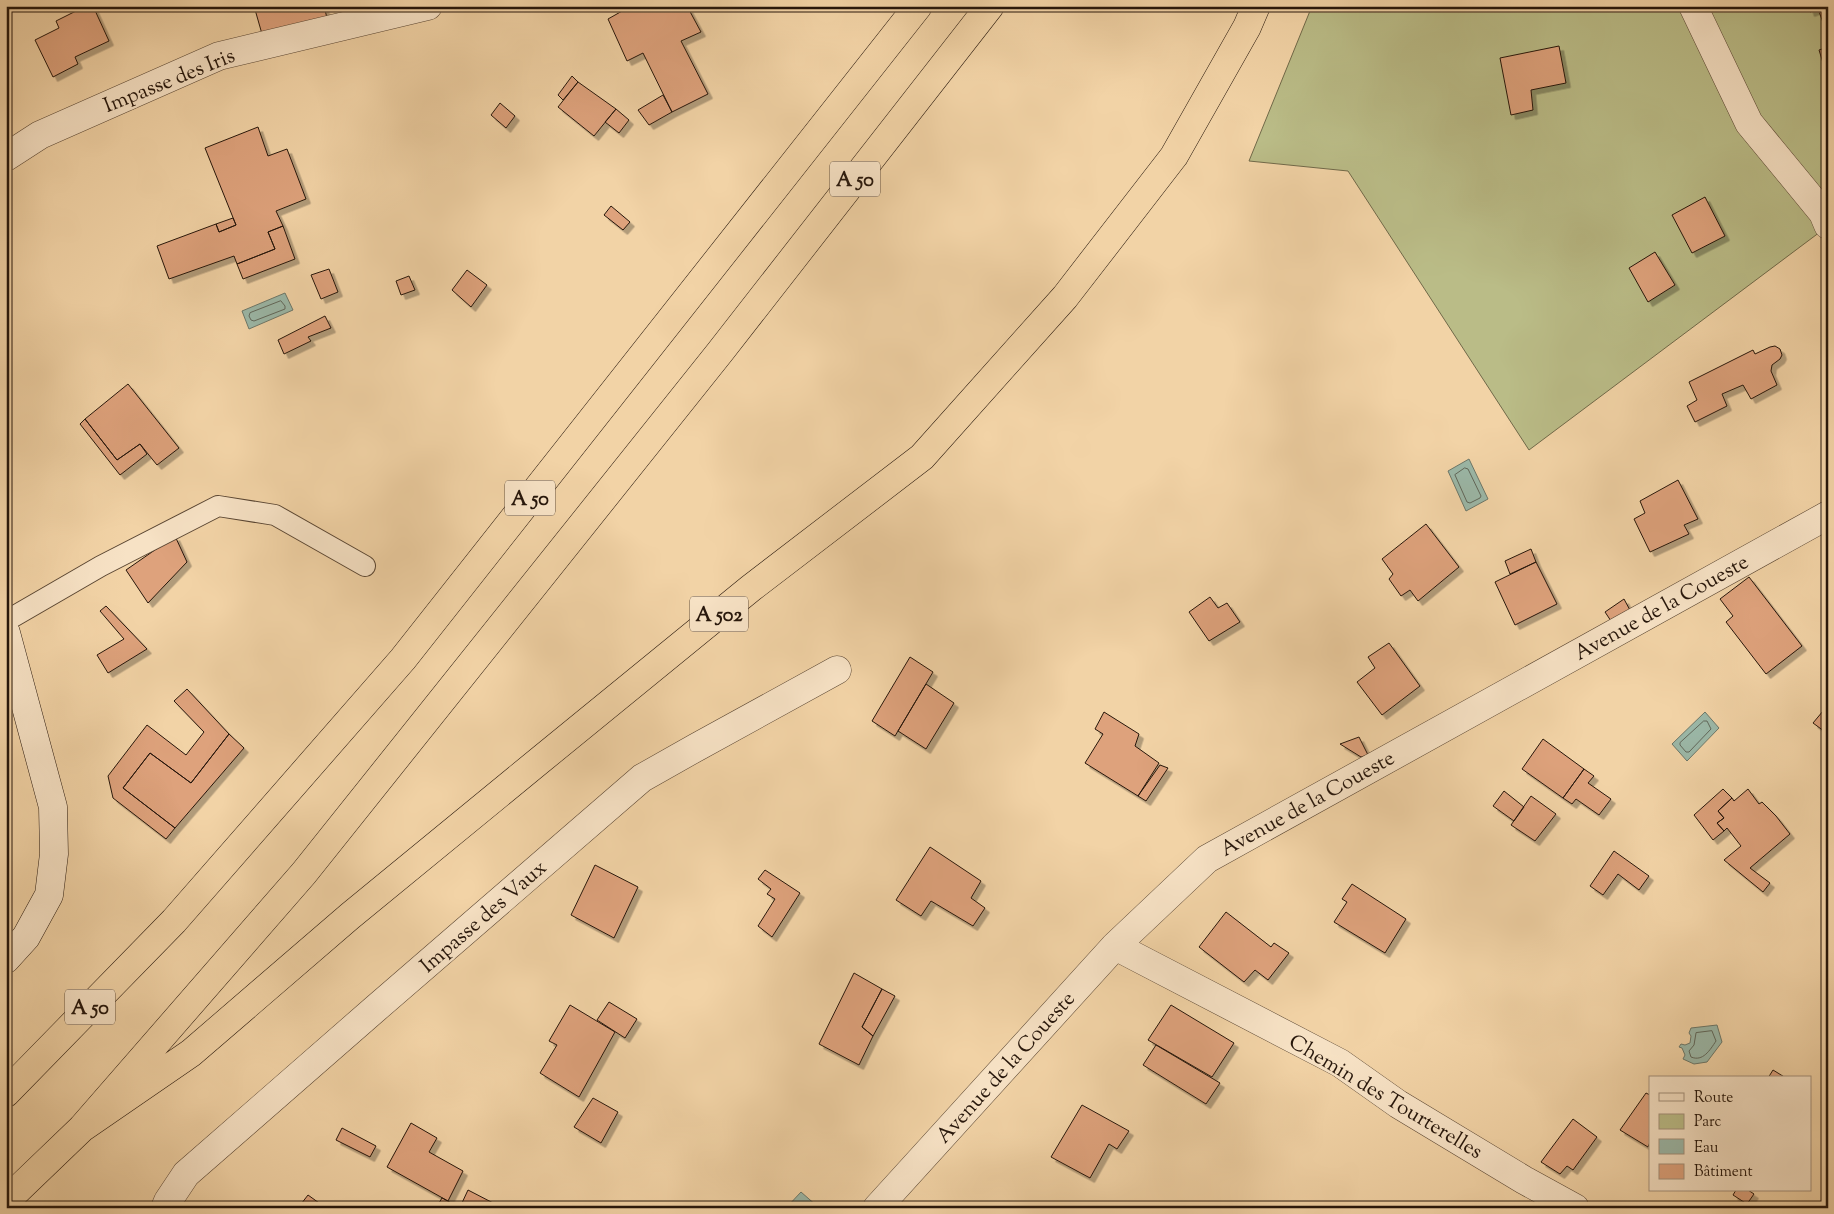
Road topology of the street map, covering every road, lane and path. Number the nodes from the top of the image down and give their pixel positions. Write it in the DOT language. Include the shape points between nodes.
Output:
graph roads {
  1 [pos="428,6"];
  2 [pos="894,6"];
  3 [pos="918,6"];
  4 [pos="990,6"];
  5 [pos="1256,6"];
  6 [pos="1693,6"];
  7 [pos="872,64"];
  8 [pos="6,157"];
  9 [pos="1828,225"];
  10 [pos="1828,515"];
  11 [pos="365,566"];
  12 [pos="6,621"];
  13 [pos="6,633"];
  14 [pos="837,670"];
  15 [pos="1114,946"];
  16 [pos="6,959"];
  17 [pos="6,1093"];
  18 [pos="82,1128"];
  19 [pos="6,1201"];
  20 [pos="165,1208"];
  21 [pos="877,1208"];
  22 [pos="1575,1208"];
  1 -- 8 [label="street, Impasse des Iris" via="219,56 40,135"];
  2 -- 7 [label="highway"];
  3 -- 7 [label="highway, A 50"];
  4 -- 18 [label="highway, A 50" via="714,360 304,873"];
  5 -- 18 [label="highway, A 502" via="1247,28 1174,156 1065,297 922,456 751,588 546,754 191,1053"];
  6 -- 9 [label="street" via="1749,123 1823,213"];
  7 -- 17 [label="highway, A 50" via="404,658 174,921"];
  10 -- 15 [label="street, Avenue de la Coueste" via="1207,858"];
  11 -- 12 [label="lane" via="275,515 218,506 101,566"];
  13 -- 16 [label="street" via="53,807 54,854 49,895 26,937"];
  14 -- 20 [label="street, Impasse des Vaux" via="642,778 186,1174"];
  15 -- 21 [label="street, Avenue de la Coueste"];
  15 -- 22 [label="street, Chemin des Tourterelles" via="1340,1063 1398,1104"];
  18 -- 19 [label="highway, A 50"];
}
